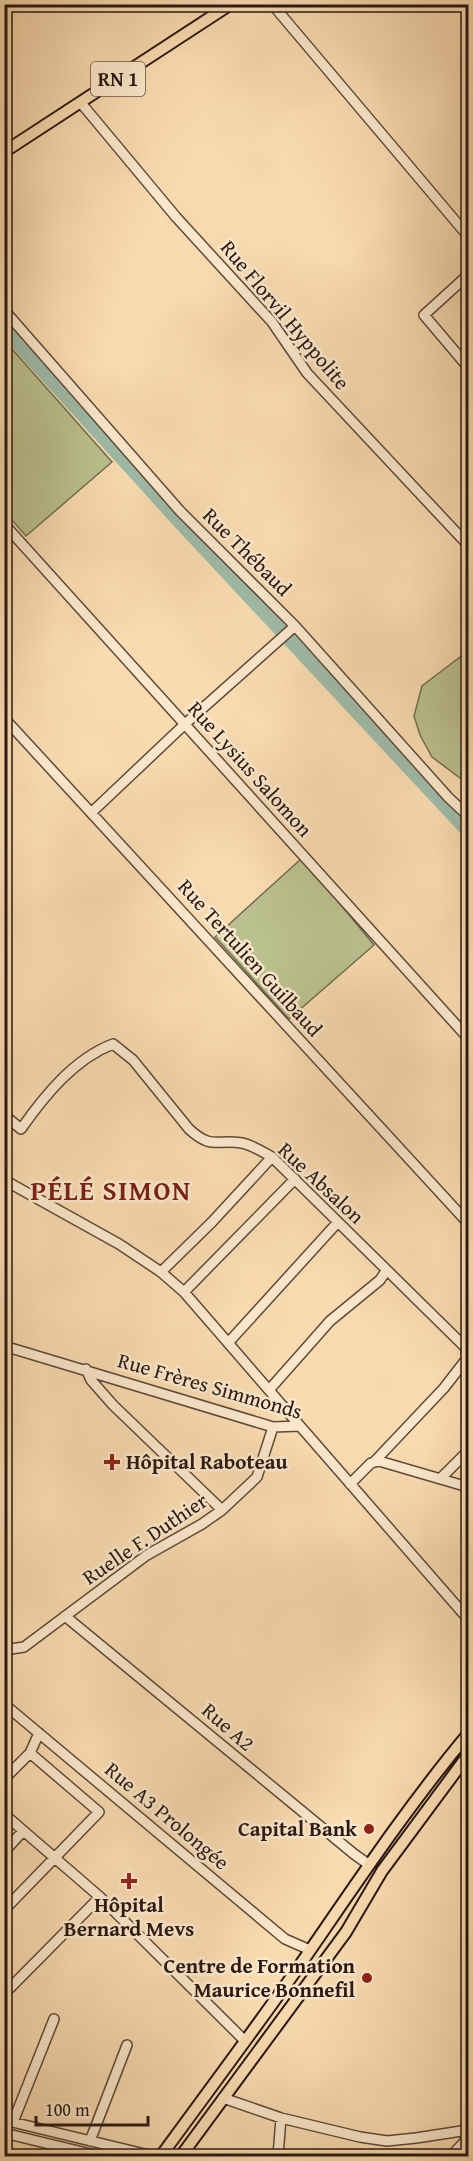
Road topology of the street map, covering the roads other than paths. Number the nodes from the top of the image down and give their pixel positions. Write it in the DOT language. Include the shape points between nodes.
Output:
graph roads {
  1 [pos="231,4"];
  2 [pos="272,4"];
  3 [pos="81,103"];
  4 [pos="4,152"];
  5 [pos="468,236"];
  6 [pos="468,274"];
  7 [pos="4,310"];
  8 [pos="468,368"];
  9 [pos="4,524"];
  10 [pos="468,545"];
  11 [pos="293,628"];
  12 [pos="4,718"];
  13 [pos="185,724"];
  14 [pos="467,812"];
  15 [pos="91,813"];
  16 [pos="468,1038"];
  17 [pos="4,1115"];
  18 [pos="273,1157"];
  19 [pos="295,1179"];
  20 [pos="4,1180"];
  21 [pos="338,1221"];
  22 [pos="468,1223"];
  23 [pos="386,1271"];
  24 [pos="161,1272"];
  25 [pos="184,1292"];
  26 [pos="228,1343"];
  27 [pos="4,1346"];
  28 [pos="468,1357"];
  29 [pos="86,1369"];
  30 [pos="268,1390"];
  31 [pos="300,1426"];
  32 [pos="273,1427"];
  33 [pos="468,1451"];
  34 [pos="374,1462"];
  35 [pos="441,1478"];
  36 [pos="350,1484"];
  37 [pos="468,1487"];
  38 [pos="222,1510"];
  39 [pos="65,1616"];
  40 [pos="468,1618"];
  41 [pos="4,1650"];
  42 [pos="4,1704"];
  43 [pos="39,1733"];
  44 [pos="468,1734"];
  45 [pos="30,1753"];
  46 [pos="468,1755"];
  47 [pos="4,1779"];
  48 [pos="4,1814"];
  49 [pos="23,1831"];
  50 [pos="4,1852"];
  51 [pos="56,1858"];
  52 [pos="368,1864"];
  53 [pos="100,1897"];
  54 [pos="4,1910"];
  55 [pos="310,1950"];
  56 [pos="4,1994"];
  57 [pos="54,2019"];
  58 [pos="245,2041"];
  59 [pos="127,2045"];
  60 [pos="259,2051"];
  61 [pos="223,2098"];
  62 [pos="281,2118"];
  63 [pos="9,2121"];
  64 [pos="468,2130"];
  65 [pos="4,2133"];
  66 [pos="468,2138"];
  67 [pos="90,2141"];
  68 [pos="99,2157"];
  69 [pos="153,2157"];
  70 [pos="161,2157"];
  71 [pos="181,2157"];
  72 [pos="278,2157"];
  73 [pos="451,2157"];
  1 -- 3 [label="main road, RN 1"];
  2 -- 5 [label="street"];
  3 -- 4 [label="main road, RN 1"];
  3 -- 10 [label="street, Rue Florvil Hyppolite" via="176,217 272,322 307,372"];
  6 -- 8 [label="street" via="424,315"];
  7 -- 11 [label="street, Rue Thébaud" via="180,511"];
  9 -- 13 [label="street, Rue Lysius Salomon"];
  11 -- 13 [label="street"];
  11 -- 14 [label="street, Rue Thébaud"];
  12 -- 15 [label="street, Rue Tertulien Guilbaud"];
  13 -- 15 [label="street"];
  13 -- 16 [label="street, Rue Lysius Salomon"];
  15 -- 22 [label="street, Rue Tertulien Guilbaud"];
  17 -- 18 [label="street, Rue Absalon" via="21,1129 69,1071 113,1044 133,1060 198,1138 208,1143 247,1144"];
  18 -- 19 [label="street, Rue Absalon"];
  18 -- 24 [label="street"];
  19 -- 21 [label="street, Rue Absalon"];
  19 -- 25 [label="street"];
  20 -- 24 [label="street"];
  21 -- 23 [label="street, Rue Absalon"];
  21 -- 26 [label="street"];
  23 -- 28 [label="street, Rue Absalon" via="465,1347"];
  23 -- 30 [label="street" via="330,1321"];
  24 -- 25 [label="street"];
  25 -- 26 [label="street"];
  26 -- 30 [label="street"];
  27 -- 29 [label="street, Rue Frères Simmonds"];
  28 -- 34 [label="street"];
  29 -- 32 [label="street, Rue Frères Simmonds"];
  29 -- 38 [label="street" via="113,1405"];
  30 -- 31 [label="street"];
  31 -- 32 [label="street, Rue Frères Simmonds"];
  31 -- 36 [label="street, Rue Frères Simmonds"];
  32 -- 38 [label="street, Ruelle F. Duthier" via="256,1477"];
  33 -- 35 [label="street"];
  34 -- 35 [label="street" via="383,1461"];
  34 -- 36 [label="street"];
  35 -- 37 [label="street"];
  36 -- 40 [label="street, Rue Frères Simmonds"];
  38 -- 39 [label="street, Ruelle F. Duthier" via="147,1556"];
  39 -- 41 [label="street, Ruelle F. Duthier" via="24,1647"];
  39 -- 52 [label="street, Rue A2"];
  42 -- 43 [label="street, Rue A3 Prolongée"];
  43 -- 45 [label="street"];
  43 -- 55 [label="street, Rue A3 Prolongée" via="285,1939"];
  44 -- 52 [label="main road"];
  45 -- 47 [label="street"];
  45 -- 51 [label="street" via="99,1812"];
  46 -- 60 [label="main road" via="382,1871 346,1932"];
  48 -- 49 [label="street"];
  49 -- 50 [label="street"];
  49 -- 51 [label="street"];
  51 -- 53 [label="street"];
  51 -- 54 [label="street"];
  52 -- 55 [label="main road"];
  53 -- 56 [label="street"];
  53 -- 58 [label="street"];
  55 -- 58 [label="main road"];
  57 -- 63 [label="street"];
  58 -- 60 [label="main road"];
  58 -- 70 [label="main road"];
  59 -- 67 [label="street"];
  60 -- 61 [label="main road"];
  61 -- 62 [label="street"];
  61 -- 71 [label="main road"];
  62 -- 64 [label="street" via="387,2141"];
  62 -- 72 [label="street"];
  63 -- 67 [label="street"];
  65 -- 68 [label="street"];
  66 -- 73 [label="street"];
  67 -- 69 [label="street"];
}
